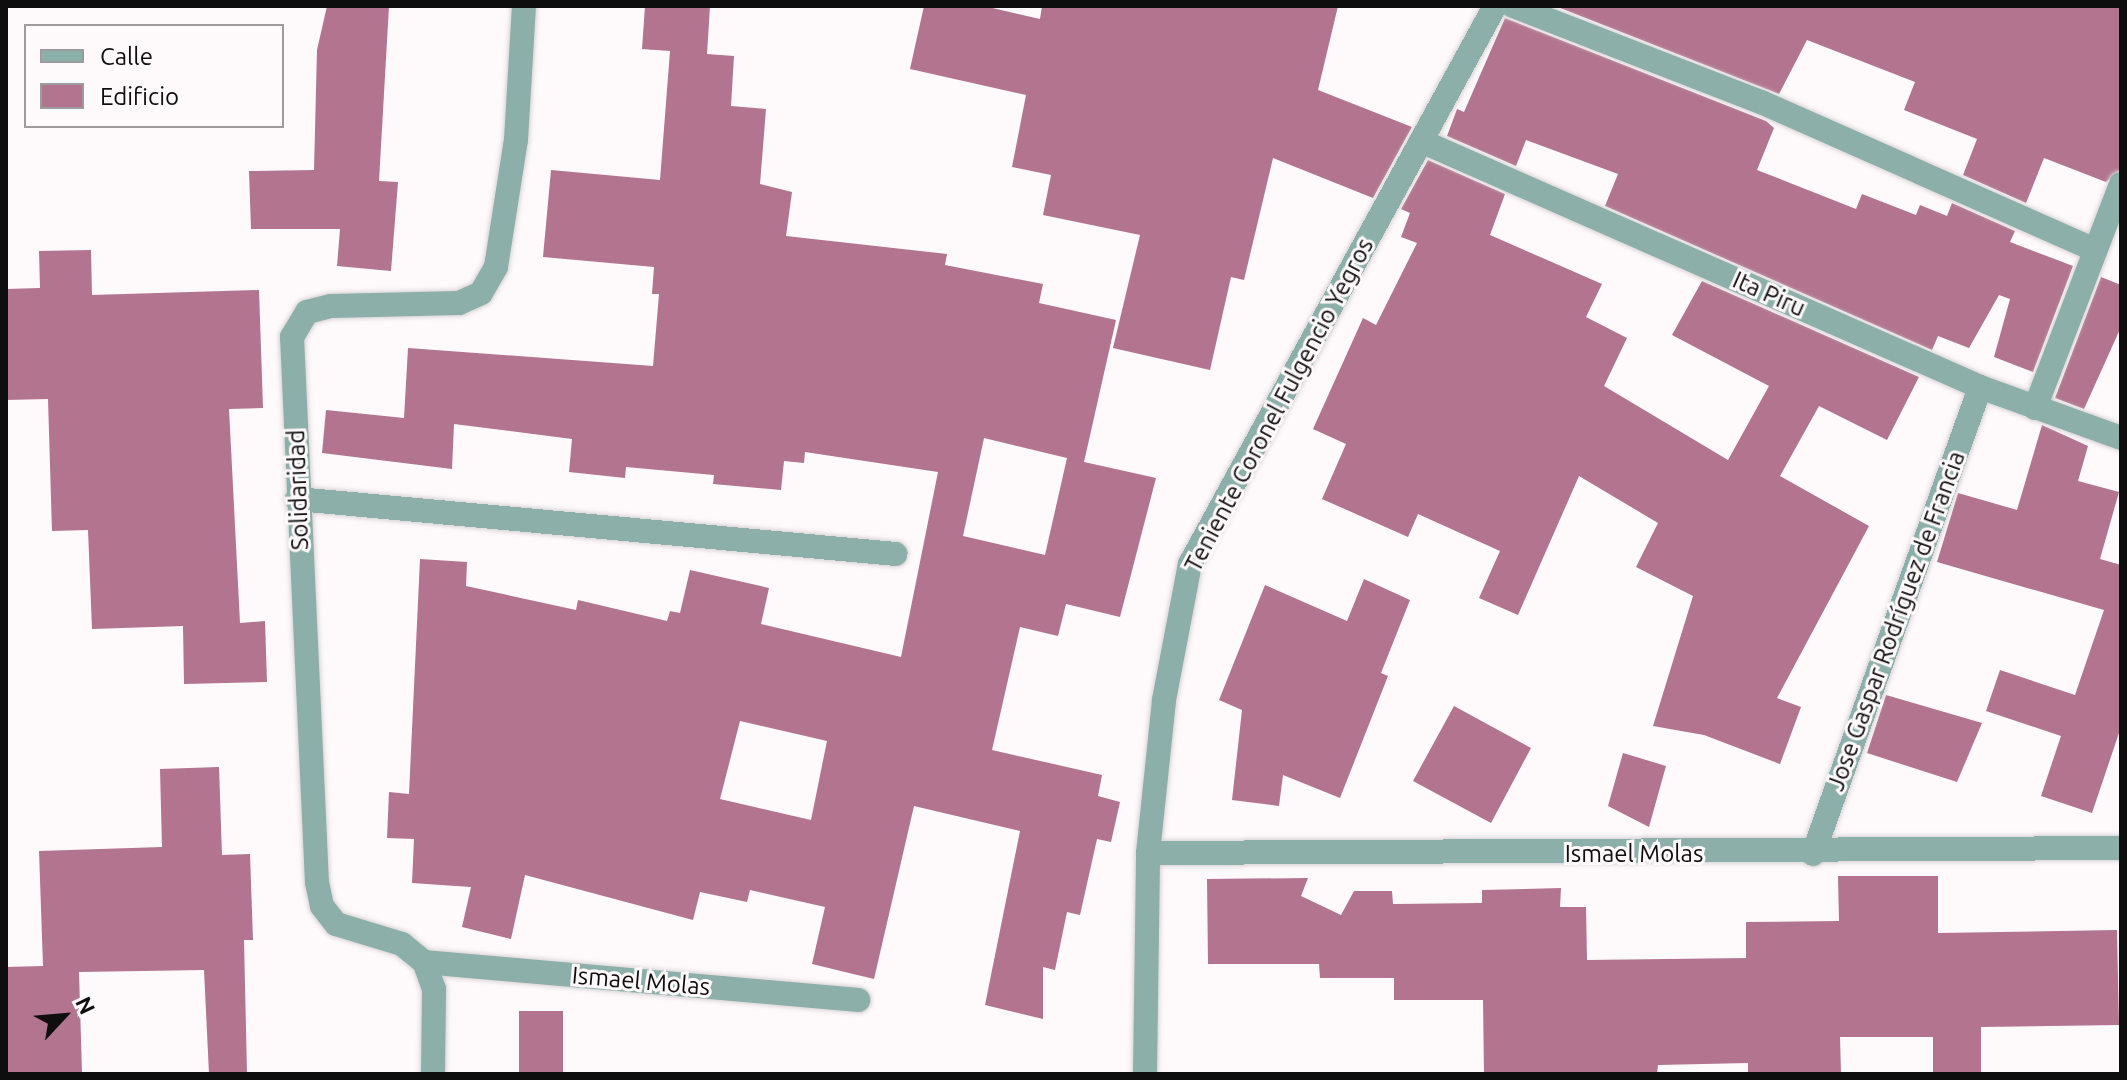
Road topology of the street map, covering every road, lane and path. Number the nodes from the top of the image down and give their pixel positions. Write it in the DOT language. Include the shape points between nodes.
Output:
graph roads {
  1 [pos="524,6"];
  2 [pos="1495,6"];
  3 [pos="1513,6"];
  4 [pos="1421,141"];
  5 [pos="2121,184"];
  6 [pos="2095,250"];
  7 [pos="1980,387"];
  8 [pos="2035,408"];
  9 [pos="2121,438"];
  10 [pos="297,499"];
  11 [pos="895,554"];
  12 [pos="2121,848"];
  13 [pos="1148,853"];
  14 [pos="1813,854"];
  15 [pos="424,962"];
  16 [pos="858,1000"];
  17 [pos="433,1074"];
  18 [pos="1145,1074"];
  1 -- 10 [label="street, Solidaridad" via="516,140 496,267 481,293 459,303 331,306 307,312 292,337"];
  2 -- 4 [label="street, Teniente Coronel Fulgencio Yegros"];
  3 -- 6 [label="street" via="1761,102"];
  4 -- 7 [label="street, Ita Piru"];
  4 -- 13 [label="street, Teniente Coronel Fulgencio Yegros" via="1190,564 1164,700"];
  5 -- 6 [label="street"];
  6 -- 8 [label="street"];
  7 -- 8 [label="street, Ita Piru"];
  7 -- 14 [label="street, Jose Gaspar Rodríguez de Francia"];
  8 -- 9 [label="street, Ita Piru"];
  10 -- 11 [label="street"];
  10 -- 15 [label="street, Solidaridad" via="322,906 336,924 402,944"];
  12 -- 14 [label="street, Ismael Molas"];
  13 -- 14 [label="street, Ismael Molas"];
  13 -- 18 [label="street, Teniente Coronel Fulgencio Yegros"];
  15 -- 16 [label="street, Ismael Molas"];
  15 -- 17 [label="street" via="434,989"];
}
